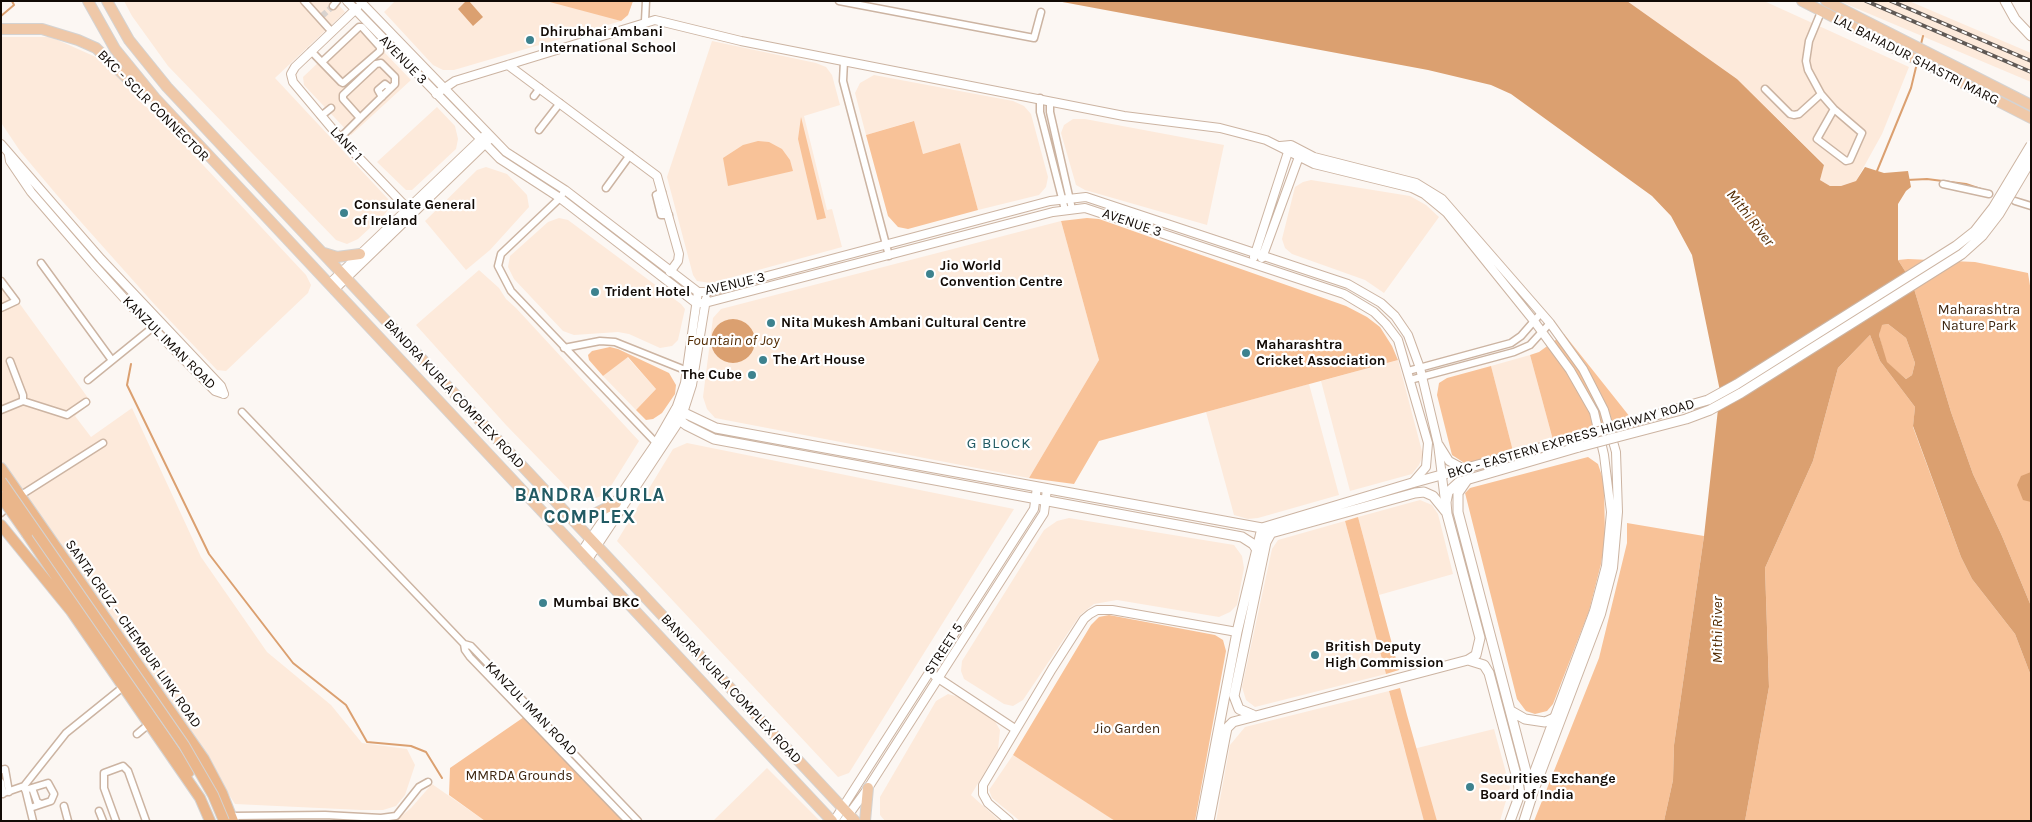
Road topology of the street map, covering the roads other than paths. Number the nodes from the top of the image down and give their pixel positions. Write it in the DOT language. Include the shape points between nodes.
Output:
graph roads {
  1 [pos="88,1"];
  2 [pos="107,1"];
  3 [pos="304,1"];
  4 [pos="346,1"];
  5 [pos="646,1"];
  6 [pos="839,1"];
  7 [pos="1802,1"];
  8 [pos="1826,1"];
  9 [pos="2004,1"];
  10 [pos="361,2"];
  11 [pos="355,10"];
  12 [pos="1041,12"];
  13 [pos="1821,12"];
  14 [pos="1851,20"];
  15 [pos="645,21"];
  16 [pos="1,28"];
  17 [pos="332,32"];
  18 [pos="2031,36"];
  19 [pos="381,42"];
  20 [pos="312,52"];
  21 [pos="844,61"];
  22 [pos="322,62"];
  23 [pos="508,65"];
  24 [pos="1945,68"];
  25 [pos="1977,77"];
  26 [pos="1972,87"];
  27 [pos="442,88"];
  28 [pos="540,88"];
  29 [pos="1765,89"];
  30 [pos="436,94"];
  31 [pos="1821,94"];
  32 [pos="534,96"];
  33 [pos="1040,98"];
  34 [pos="1050,102"];
  35 [pos="560,103"];
  36 [pos="2031,105"];
  37 [pos="330,108"];
  38 [pos="1834,109"];
  39 [pos="321,116"];
  40 [pos="360,118"];
  41 [pos="2031,118"];
  42 [pos="539,130"];
  43 [pos="489,136"];
  44 [pos="340,138"];
  45 [pos="482,142"];
  46 [pos="1,144"];
  47 [pos="2031,145"];
  48 [pos="1289,149"];
  49 [pos="1300,154"];
  50 [pos="9,155"];
  51 [pos="630,155"];
  52 [pos="2031,160"];
  53 [pos="1944,184"];
  54 [pos="606,188"];
  55 [pos="240,189"];
  56 [pos="565,190"];
  57 [pos="1989,194"];
  58 [pos="560,198"];
  59 [pos="1066,198"];
  60 [pos="2015,201"];
  61 [pos="2031,206"];
  62 [pos="408,208"];
  63 [pos="1069,209"];
  64 [pos="886,245"];
  65 [pos="323,253"];
  66 [pos="360,254"];
  67 [pos="1259,254"];
  68 [pos="889,256"];
  69 [pos="41,263"];
  70 [pos="1256,265"];
  71 [pos="670,272"];
  72 [pos="344,275"];
  73 [pos="1,281"];
  74 [pos="1339,281"];
  75 [pos="331,287"];
  76 [pos="698,292"];
  77 [pos="708,292"];
  78 [pos="1336,292"];
  79 [pos="705,303"];
  80 [pos="696,304"];
  81 [pos="1,308"];
  82 [pos="1541,313"];
  83 [pos="1534,321"];
  84 [pos="1550,323"];
  85 [pos="152,328"];
  86 [pos="1542,331"];
  87 [pos="564,348"];
  88 [pos="111,359"];
  89 [pos="10,361"];
  90 [pos="1420,368"];
  91 [pos="690,372"];
  92 [pos="1409,375"];
  93 [pos="1421,377"];
  94 [pos="88,380"];
  95 [pos="23,401"];
  96 [pos="86,402"];
  97 [pos="1,410"];
  98 [pos="242,412"];
  99 [pos="678,414"];
  100 [pos="1578,442"];
  101 [pos="103,443"];
  102 [pos="1438,444"];
  103 [pos="659,446"];
  104 [pos="1616,452"];
  105 [pos="1604,455"];
  106 [pos="1,468"];
  107 [pos="1465,470"];
  108 [pos="1442,475"];
  109 [pos="1467,480"];
  110 [pos="1,481"];
  111 [pos="1412,483"];
  112 [pos="1037,487"];
  113 [pos="1048,489"];
  114 [pos="20,495"];
  115 [pos="1,497"];
  116 [pos="1036,498"];
  117 [pos="1046,500"];
  118 [pos="1446,502"];
  119 [pos="616,503"];
  120 [pos="1,507"];
  121 [pos="1,513"];
  122 [pos="1447,514"];
  123 [pos="568,515"];
  124 [pos="1,525"];
  125 [pos="1262,528"];
  126 [pos="32,533"];
  127 [pos="1271,533"];
  128 [pos="593,542"];
  129 [pos="1256,550"];
  130 [pos="584,556"];
  131 [pos="1237,632"];
  132 [pos="1480,638"];
  133 [pos="464,644"];
  134 [pos="1468,660"];
  135 [pos="1500,669"];
  136 [pos="929,673"];
  137 [pos="938,678"];
  138 [pos="123,687"];
  139 [pos="1510,711"];
  140 [pos="1254,715"];
  141 [pos="1554,718"];
  142 [pos="149,724"];
  143 [pos="1015,729"];
  144 [pos="136,734"];
  145 [pos="3,770"];
  146 [pos="213,775"];
  147 [pos="1528,779"];
  148 [pos="1,782"];
  149 [pos="428,782"];
  150 [pos="27,788"];
  151 [pos="868,788"];
  152 [pos="4,793"];
  153 [pos="1531,799"];
  154 [pos="40,804"];
  155 [pos="64,806"];
  156 [pos="30,808"];
  157 [pos="99,811"];
  158 [pos="848,816"];
  159 [pos="230,819"];
  160 [pos="33,821"];
  161 [pos="68,821"];
  162 [pos="103,821"];
  163 [pos="116,821"];
  164 [pos="146,821"];
  165 [pos="210,821"];
  166 [pos="216,821"];
  167 [pos="628,821"];
  168 [pos="638,821"];
  169 [pos="833,821"];
  170 [pos="865,821"];
  171 [pos="1009,821"];
  172 [pos="1201,821"];
  173 [pos="1209,821"];
  174 [pos="1510,821"];
  175 [pos="1524,821"];
  1 -- 55 [label="main road, BANDRA KURLA COMPLEX ROAD" via="98,23 133,74"];
  2 -- 65 [label="main road, BANDRA KURLA COMPLEX ROAD" via="128,40 146,63"];
  3 -- 17 [label="street"];
  4 -- 11 [label="street, AVENUE 3"];
  5 -- 15 [label="street"];
  6 -- 12 [label="street" via="1034,38"];
  7 -- 13 [label="main road, LAL BAHADUR SHASTRI MARG"];
  8 -- 14 [label="main road, LAL BAHADUR SHASTRI MARG"];
  9 -- 18 [label="main road" via="2014,19"];
  10 -- 11 [label="street"];
  10 -- 27 [label="street, AVENUE 3"];
  11 -- 17 [label="street"];
  11 -- 19 [label="street, AVENUE 3"];
  13 -- 14 [label="main road, LAL BAHADUR SHASTRI MARG"];
  13 -- 31 [label="street" via="1809,41 1806,61"];
  14 -- 24 [label="main road, LAL BAHADUR SHASTRI MARG"];
  15 -- 21 [label="street" via="655,20"];
  15 -- 23 [label="street"];
  16 -- 55 [label="main road, BKC - SCLR CONNECTOR" via="42,29 96,48 215,170"];
  17 -- 20 [label="street"];
  19 -- 22 [label="street" via="359,27"];
  19 -- 22 [label="street" via="380,51 343,83"];
  19 -- 30 [label="street, AVENUE 3"];
  20 -- 22 [label="street"];
  20 -- 39 [label="street, LANE 1" via="291,74 298,89"];
  21 -- 33 [label="street"];
  21 -- 64 [label="street" via="843,80"];
  23 -- 27 [label="street"];
  23 -- 28 [label="street"];
  24 -- 25 [label="main road, LAL BAHADUR SHASTRI MARG"];
  24 -- 26 [label="main road, LAL BAHADUR SHASTRI MARG"];
  25 -- 26 [label="main road"];
  25 -- 36 [label="main road, LAL BAHADUR SHASTRI MARG"];
  26 -- 41 [label="main road, LAL BAHADUR SHASTRI MARG"];
  27 -- 30 [label="street"];
  27 -- 43 [label="street, AVENUE 3"];
  28 -- 32 [label="street"];
  28 -- 35 [label="street"];
  29 -- 31 [label="street" via="1794,115"];
  30 -- 45 [label="street, AVENUE 3"];
  31 -- 38 [label="street"];
  33 -- 34 [label="street"];
  33 -- 59 [label="street" via="1040,112"];
  34 -- 48 [label="street" via="1124,116 1220,128"];
  34 -- 59 [label="street"];
  35 -- 42 [label="street"];
  35 -- 51 [label="street"];
  37 -- 39 [label="street"];
  38 -- 38 [label="street" via="1862,133 1850,160 1846,162 1817,139"];
  39 -- 44 [label="street, LANE 1"];
  40 -- 40 [label="street" via="396,81 378,63 344,92 343,99"];
  40 -- 44 [label="street"];
  43 -- 45 [label="street"];
  43 -- 56 [label="street, AVENUE 3" via="506,152"];
  44 -- 62 [label="street, LANE 1"];
  45 -- 58 [label="street, AVENUE 3" via="500,159"];
  45 -- 62 [label="street"];
  45 -- 72 [label="street"];
  46 -- 50 [label="street, KANZUL IMAN ROAD"];
  47 -- 100 [label="main road, BKC - EASTERN EXPRESS HIGHWAY ROAD, bridge" via="1993,208 1956,246 1708,400"];
  48 -- 49 [label="street"];
  48 -- 67 [label="street"];
  49 -- 67 [label="street"];
  49 -- 82 [label="street" via="1416,183 1442,199"];
  49 -- 83 [label="street" via="1314,164 1412,188 1436,203"];
  50 -- 85 [label="street, KANZUL IMAN ROAD" via="32,192"];
  50 -- 85 [label="street, KANZUL IMAN ROAD" via="15,158 101,259 221,386 224,394 215,391"];
  51 -- 54 [label="street"];
  51 -- 71 [label="street" via="657,176 679,254"];
  52 -- 100 [label="main road, BKC - EASTERN EXPRESS HIGHWAY ROAD, bridge" via="1999,214 1962,254 1741,393 1686,419"];
  53 -- 57 [label="street"];
  55 -- 75 [label="main road, BANDRA KURLA COMPLEX ROAD"];
  56 -- 58 [label="street"];
  56 -- 71 [label="street, AVENUE 3"];
  58 -- 80 [label="street, AVENUE 3"];
  58 -- 87 [label="street" via="501,254 498,266 508,288"];
  59 -- 63 [label="street"];
  59 -- 64 [label="street, AVENUE 3"];
  59 -- 67 [label="street, AVENUE 3" via="1101,200"];
  60 -- 61 [label="street"];
  62 -- 66 [label="street"];
  63 -- 68 [label="street, AVENUE 3"];
  63 -- 70 [label="street, AVENUE 3" via="1098,211"];
  64 -- 68 [label="street"];
  64 -- 77 [label="street, AVENUE 3"];
  65 -- 66 [label="main road" via="337,257"];
  65 -- 72 [label="main road, BANDRA KURLA COMPLEX ROAD"];
  66 -- 72 [label="street"];
  67 -- 70 [label="street"];
  67 -- 74 [label="street, AVENUE 3"];
  68 -- 79 [label="street, AVENUE 3"];
  69 -- 88 [label="street"];
  70 -- 78 [label="street, AVENUE 3"];
  71 -- 76 [label="street, AVENUE 3"];
  72 -- 75 [label="street"];
  72 -- 123 [label="main road, BANDRA KURLA COMPLEX ROAD"];
  73 -- 81 [label="street" via="16,301"];
  74 -- 78 [label="street"];
  74 -- 90 [label="street, AVENUE 3" via="1364,291 1395,316 1408,335"];
  75 -- 130 [label="main road, BANDRA KURLA COMPLEX ROAD"];
  76 -- 77 [label="street, AVENUE 3"];
  76 -- 80 [label="street, AVENUE 3"];
  77 -- 79 [label="street"];
  78 -- 92 [label="street, AVENUE 3" via="1358,301 1386,324 1398,340"];
  79 -- 80 [label="street, AVENUE 3"];
  79 -- 91 [label="street"];
  80 -- 91 [label="street"];
  82 -- 83 [label="street"];
  82 -- 84 [label="street"];
  83 -- 86 [label="street"];
  83 -- 90 [label="street" via="1511,343"];
  84 -- 86 [label="street"];
  84 -- 104 [label="street" via="1583,368 1604,410"];
  85 -- 88 [label="street"];
  86 -- 93 [label="street" via="1530,345 1514,352"];
  86 -- 105 [label="street" via="1594,412"];
  87 -- 91 [label="street" via="600,341 615,342"];
  87 -- 103 [label="street"];
  88 -- 94 [label="street"];
  89 -- 95 [label="street"];
  90 -- 92 [label="street"];
  90 -- 93 [label="street, AVENUE 3"];
  91 -- 99 [label="street"];
  92 -- 93 [label="street"];
  92 -- 111 [label="street, AVENUE 3" via="1428,444 1426,467"];
  93 -- 102 [label="street, AVENUE 3"];
  95 -- 96 [label="street" via="67,415"];
  95 -- 97 [label="street"];
  98 -- 133 [label="street, KANZUL IMAN ROAD"];
  99 -- 103 [label="main road"];
  99 -- 112 [label="main road" via="716,428"];
  99 -- 116 [label="main road" via="714,439"];
  100 -- 107 [label="main road, BKC - EASTERN EXPRESS HIGHWAY ROAD"];
  100 -- 109 [label="main road, BKC - EASTERN EXPRESS HIGHWAY ROAD"];
  101 -- 114 [label="street"];
  102 -- 107 [label="street" via="1449,461"];
  102 -- 108 [label="street, AVENUE 3"];
  103 -- 119 [label="main road"];
  103 -- 128 [label="main road"];
  104 -- 105 [label="street"];
  104 -- 153 [label="street" via="1618,512 1613,568 1601,614"];
  105 -- 141 [label="street" via="1610,512 1606,566 1594,611"];
  106 -- 114 [label="highway, SANTA CRUZ – CHEMBUR LINK ROAD"];
  107 -- 108 [label="main road, BKC - EASTERN EXPRESS HIGHWAY ROAD"];
  108 -- 111 [label="main road, BKC - EASTERN EXPRESS HIGHWAY ROAD"];
  108 -- 118 [label="street, AVENUE 3"];
  109 -- 118 [label="main road, BKC - EASTERN EXPRESS HIGHWAY ROAD" via="1453,486"];
  109 -- 135 [label="main road" via="1458,493 1458,512"];
  110 -- 126 [label="highway, bridge"];
  111 -- 125 [label="main road, BKC - EASTERN EXPRESS HIGHWAY ROAD"];
  112 -- 113 [label="main road"];
  112 -- 116 [label="street, STREET 5"];
  113 -- 117 [label="street, STREET 5"];
  113 -- 125 [label="main road"];
  114 -- 121 [label="street"];
  114 -- 146 [label="highway, SANTA CRUZ – CHEMBUR LINK ROAD"];
  115 -- 126 [label="highway, bridge"];
  116 -- 117 [label="main road"];
  116 -- 136 [label="street, STREET 5" via="1034,509"];
  117 -- 129 [label="main road" via="1242,537"];
  117 -- 137 [label="street, STREET 5" via="1044,513"];
  118 -- 122 [label="main road"];
  119 -- 123 [label="main road" via="590,516"];
  119 -- 128 [label="main road"];
  120 -- 126 [label="highway, bridge"];
  122 -- 127 [label="main road" via="1433,496 1415,492"];
  122 -- 132 [label="main road"];
  123 -- 128 [label="main road, BANDRA KURLA COMPLEX ROAD"];
  124 -- 138 [label="highway" via="71,611"];
  125 -- 127 [label="main road"];
  125 -- 129 [label="main road"];
  126 -- 146 [label="highway" via="42,533 208,775"];
  126 -- 159 [label="highway, bridge" via="184,745"];
  126 -- 166 [label="highway" via="177,751"];
  127 -- 140 [label="main road" via="1264,552 1234,696 1239,709"];
  128 -- 130 [label="main road"];
  128 -- 158 [label="main road, BANDRA KURLA COMPLEX ROAD"];
  129 -- 131 [label="main road"];
  130 -- 169 [label="main road, BANDRA KURLA COMPLEX ROAD"];
  131 -- 143 [label="street" via="1097,610 1084,619"];
  131 -- 172 [label="main road"];
  132 -- 134 [label="main road" via="1476,655"];
  132 -- 135 [label="main road"];
  133 -- 167 [label="street, KANZUL IMAN ROAD" via="464,650"];
  133 -- 168 [label="street, KANZUL IMAN ROAD" via="471,646"];
  134 -- 140 [label="main road"];
  134 -- 174 [label="main road" via="1484,665 1489,673 1513,764 1520,794"];
  135 -- 139 [label="main road"];
  136 -- 137 [label="street"];
  136 -- 158 [label="street, STREET 5"];
  137 -- 143 [label="street"];
  137 -- 151 [label="street, STREET 5"];
  138 -- 142 [label="highway"];
  138 -- 150 [label="street" via="66,733"];
  139 -- 141 [label="main road" via="1526,720 1545,722"];
  139 -- 147 [label="main road"];
  140 -- 173 [label="main road" via="1233,722 1227,728"];
  141 -- 147 [label="street" via="1534,772"];
  142 -- 144 [label="street"];
  142 -- 165 [label="highway" via="200,798"];
  143 -- 171 [label="street" via="983,785 988,803"];
  145 -- 152 [label="street"];
  146 -- 159 [label="highway, SANTA CRUZ – CHEMBUR LINK ROAD"];
  147 -- 153 [label="main road"];
  148 -- 152 [label="street"];
  149 -- 159 [label="street" via="419,786 396,816"];
  150 -- 152 [label="street"];
  150 -- 154 [label="street"];
  150 -- 154 [label="street" via="50,784 54,798"];
  150 -- 156 [label="street"];
  151 -- 158 [label="street, STREET 5"];
  151 -- 170 [label="main road"];
  153 -- 175 [label="main road"];
  154 -- 156 [label="street"];
  155 -- 161 [label="street"];
  156 -- 160 [label="street"];
  157 -- 162 [label="street"];
  158 -- 169 [label="street"];
  163 -- 164 [label="street" via="104,788 104,773 123,766 128,771"];
}
